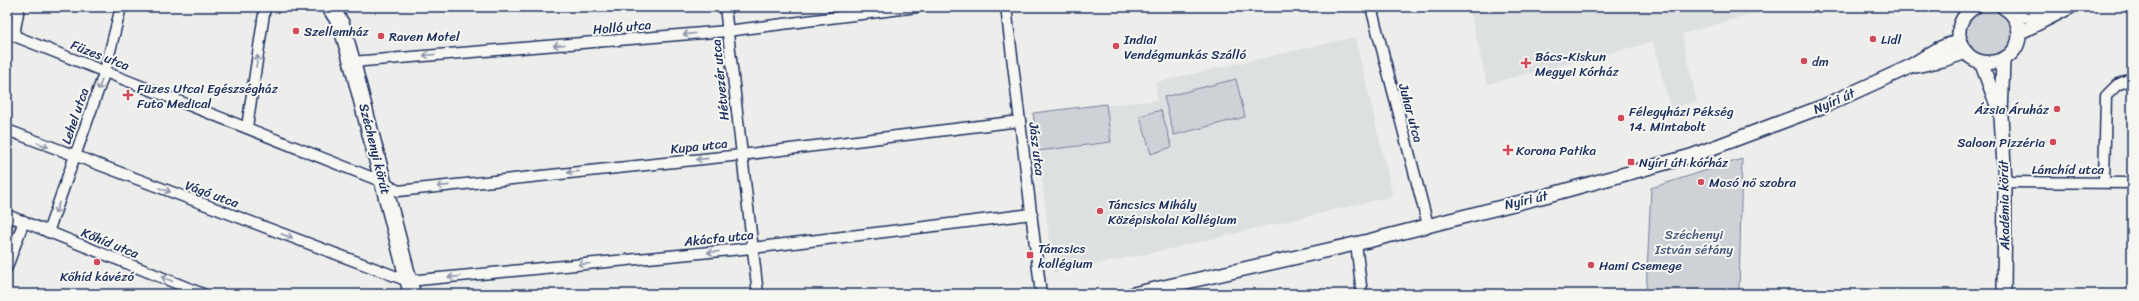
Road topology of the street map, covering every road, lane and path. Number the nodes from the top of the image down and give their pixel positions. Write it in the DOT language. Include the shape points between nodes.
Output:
graph roads {
  1 [pos="19,7"];
  2 [pos="121,7"];
  3 [pos="265,7"];
  4 [pos="330,7"];
  5 [pos="725,7"];
  6 [pos="917,7"];
  7 [pos="1006,7"];
  8 [pos="1371,7"];
  9 [pos="1975,7"];
  10 [pos="2003,7"];
  11 [pos="2062,7"];
  12 [pos="2070,7"];
  13 [pos="2015,18"];
  14 [pos="727,31"];
  15 [pos="2019,33"];
  16 [pos="10,34"];
  17 [pos="1960,40"];
  18 [pos="1966,52"];
  19 [pos="2003,60"];
  20 [pos="352,62"];
  21 [pos="1981,62"];
  22 [pos="1907,68"];
  23 [pos="105,71"];
  24 [pos="2132,78"];
  25 [pos="2001,116"];
  26 [pos="1020,121"];
  27 [pos="247,127"];
  28 [pos="7,130"];
  29 [pos="741,155"];
  30 [pos="75,157"];
  31 [pos="383,182"];
  32 [pos="2005,182"];
  33 [pos="2104,182"];
  34 [pos="2132,183"];
  35 [pos="1032,214"];
  36 [pos="7,215"];
  37 [pos="24,222"];
  38 [pos="1428,225"];
  39 [pos="48,232"];
  40 [pos="1356,244"];
  41 [pos="752,248"];
  42 [pos="7,267"];
  43 [pos="410,287"];
  44 [pos="203,294"];
  45 [pos="758,294"];
  46 [pos="1041,294"];
  47 [pos="1133,294"];
  48 [pos="1362,294"];
  49 [pos="2004,294"];
  1 -- 16 [label="street"];
  2 -- 23 [label="street, Lehel utca"];
  27 -- 3 [label="street, one-way"];
  4 -- 20 [label="main road, Széchenyi körút" via="341,24"];
  5 -- 14 [label="street, Hétvezér utca"];
  6 -- 14 [label="street, Holló utca"];
  7 -- 26 [label="street, Jász utca"];
  8 -- 38 [label="street, Juhar utca"];
  9 -- 17 [label="street" via="1962,20"];
  10 -- 13 [label="street"];
  11 -- 13 [label="street"];
  12 -- 15 [label="street"];
  13 -- 15 [label="street"];
  14 -- 20 [label="street, Holló utca, one-way"];
  14 -- 29 [label="street, Hétvezér utca"];
  15 -- 19 [label="street" via="2016,46"];
  16 -- 23 [label="street, Füzes utca"];
  17 -- 18 [label="street"];
  17 -- 22 [label="street, Nyíri út" via="1938,49"];
  18 -- 21 [label="street"];
  18 -- 22 [label="street, Nyíri út"];
  19 -- 21 [label="street"];
  19 -- 25 [label="street, Akadémia körút"];
  20 -- 31 [label="main road, Széchenyi körút"];
  21 -- 25 [label="street, Akadémia körút"];
  22 -- 38 [label="street, Nyíri út" via="1802,115 1691,156"];
  23 -- 27 [label="street, Füzes utca"];
  23 -- 30 [label="street, Lehel utca, one-way"];
  24 -- 33 [label="street" via="2117,85 2106,96"];
  25 -- 32 [label="street, Akadémia körút"];
  26 -- 29 [label="street, Kupa utca"];
  26 -- 35 [label="street, Jász utca"];
  27 -- 31 [label="street, Füzes utca"];
  28 -- 30 [label="street, Vágó utca, one-way"];
  29 -- 31 [label="street, Kupa utca, one-way" via="398,191"];
  29 -- 41 [label="street, Hétvezér utca"];
  30 -- 39 [label="street, Lehel utca, one-way"];
  30 -- 43 [label="street, Vágó utca, one-way"];
  31 -- 43 [label="main road, Széchenyi körút"];
  32 -- 33 [label="street, Lánchíd utca"];
  32 -- 49 [label="street, Akadémia körút"];
  33 -- 34 [label="street, Lánchíd utca"];
  35 -- 41 [label="street, Akácfa utca"];
  35 -- 46 [label="street, Jász utca"];
  36 -- 37 [label="street, Kőhíd utca"];
  37 -- 39 [label="street, Kőhíd utca"];
  37 -- 42 [label="street"];
  38 -- 40 [label="street, Nyíri út"];
  44 -- 39 [label="street, Kőhíd utca, one-way"];
  40 -- 47 [label="street, Nyíri út"];
  40 -- 48 [label="street"];
  41 -- 43 [label="street, Akácfa utca, one-way"];
  41 -- 45 [label="street, Hétvezér utca"];
}
